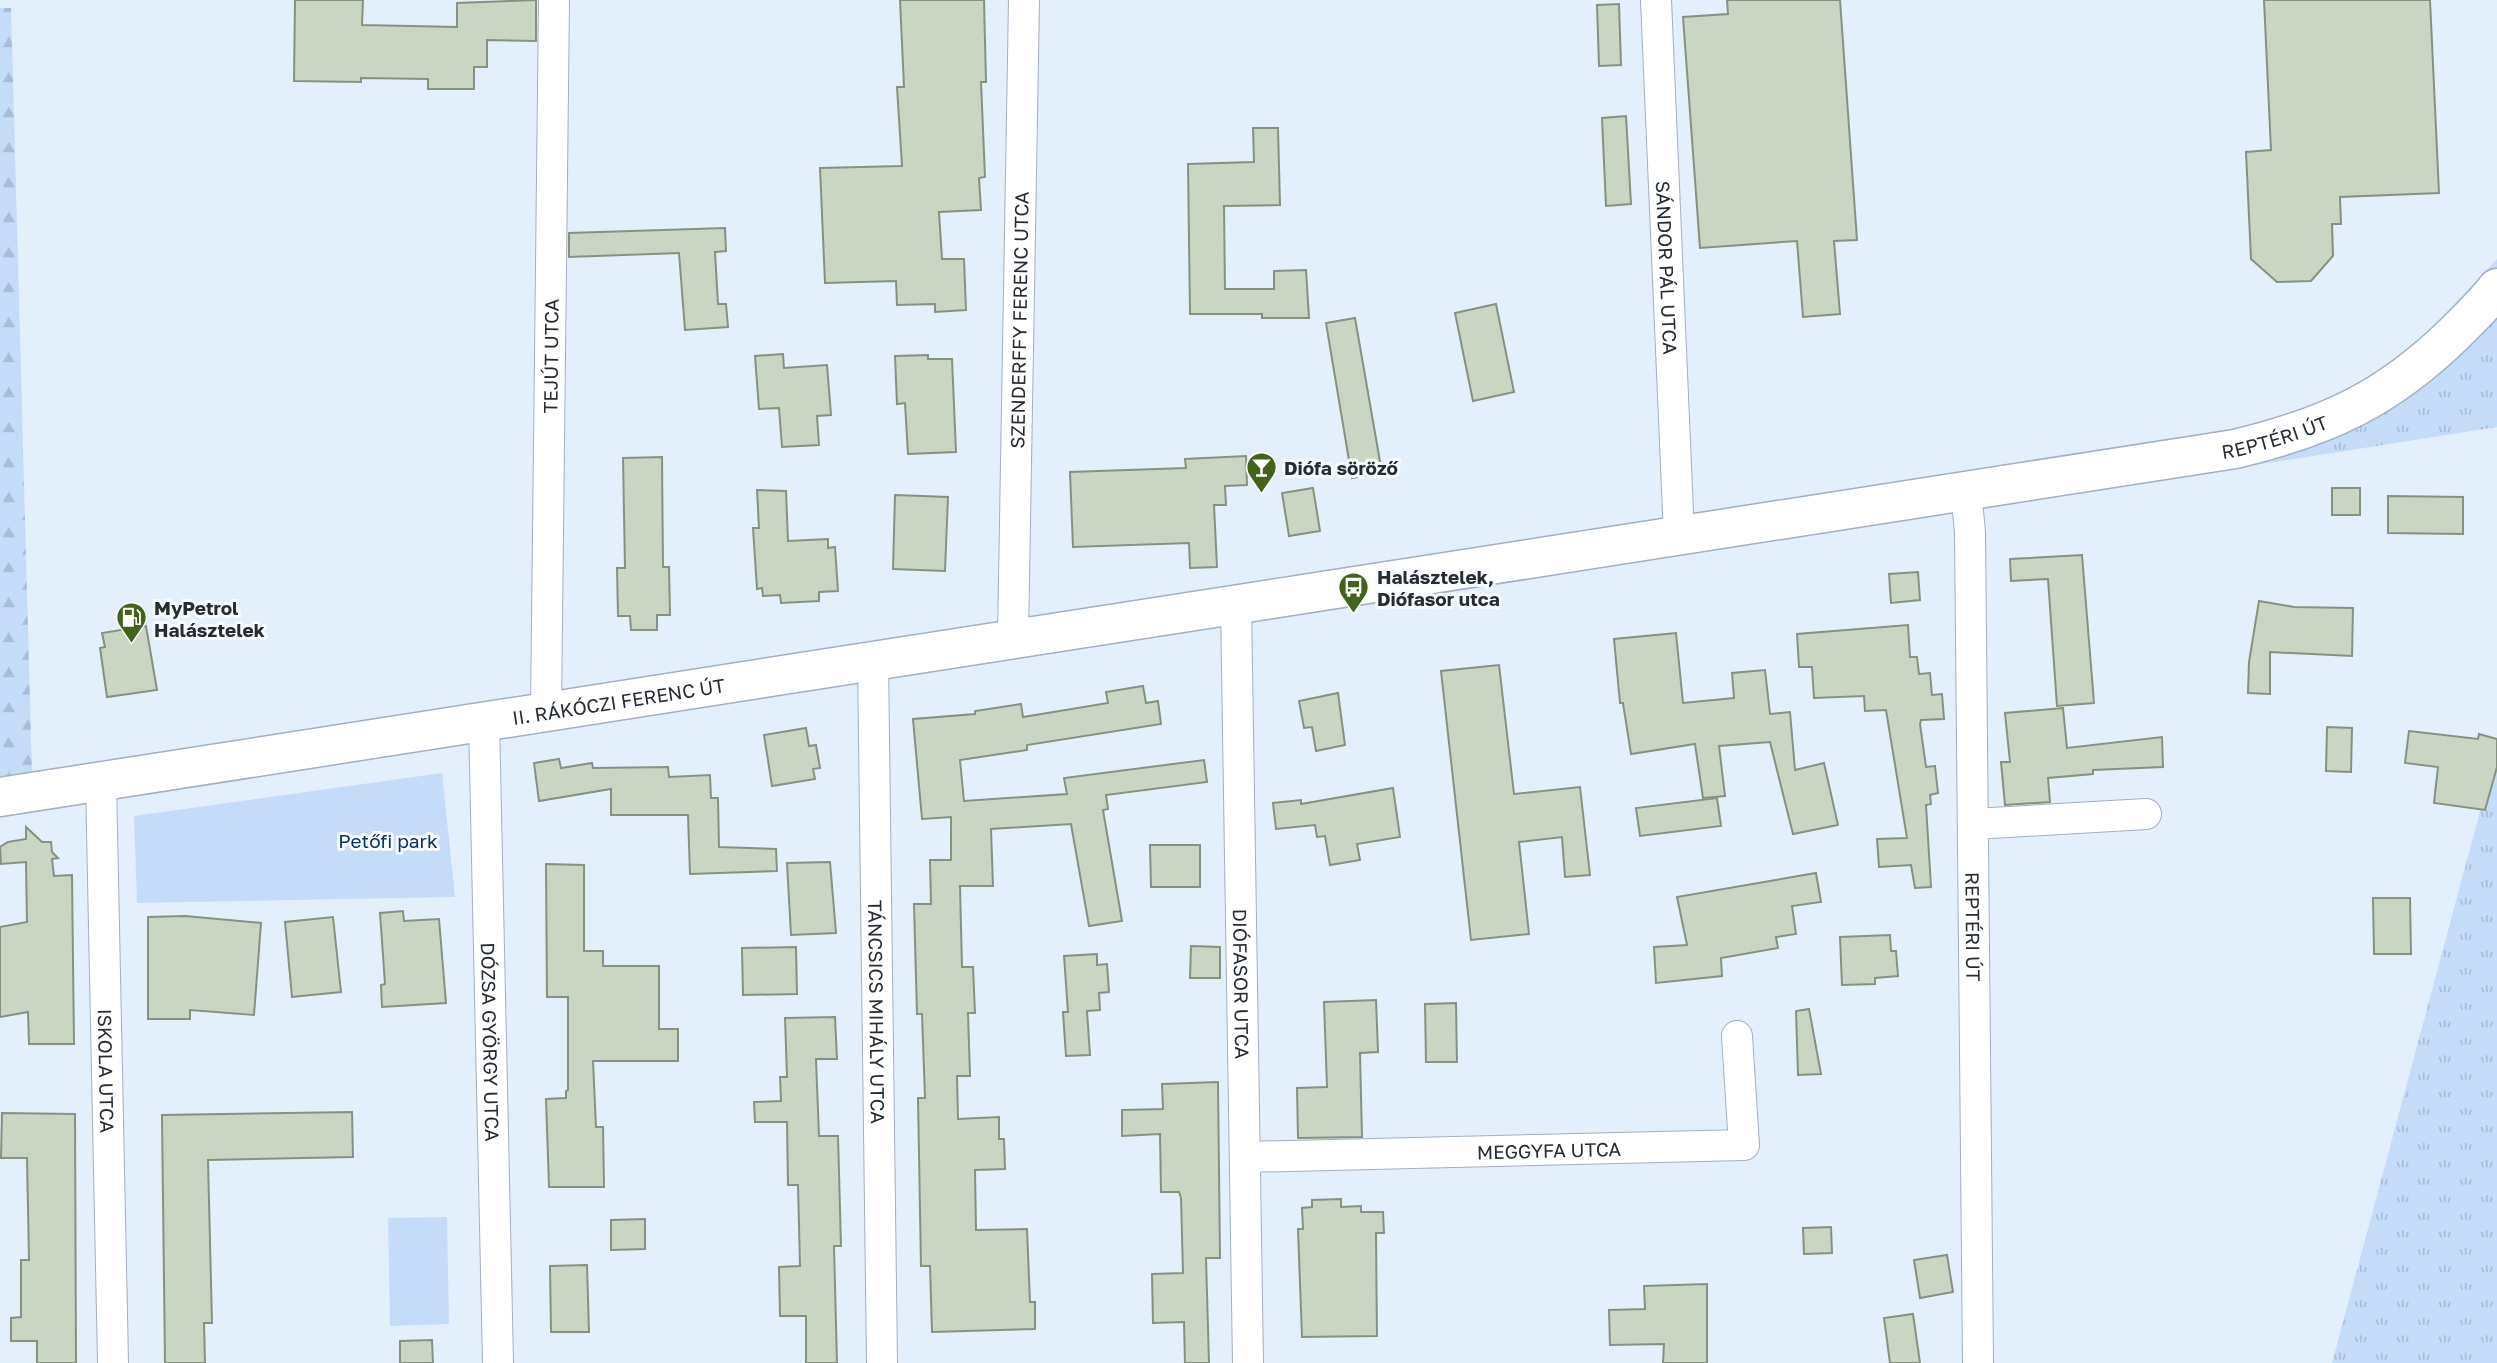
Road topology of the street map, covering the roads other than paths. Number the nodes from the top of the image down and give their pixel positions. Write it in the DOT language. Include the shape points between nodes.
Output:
graph roads {
  1 [pos="554,0"];
  2 [pos="1024,0"];
  3 [pos="1656,0"];
  4 [pos="2497,289"];
  5 [pos="1966,491"];
  6 [pos="1679,536"];
  7 [pos="1237,604"];
  8 [pos="1013,638"];
  9 [pos="873,660"];
  10 [pos="546,711"];
  11 [pos="484,720"];
  12 [pos="101,781"];
  13 [pos="0,797"];
  14 [pos="2146,814"];
  15 [pos="1974,824"];
  16 [pos="1737,1037"];
  17 [pos="1245,1157"];
  18 [pos="113,1363"];
  19 [pos="498,1363"];
  20 [pos="882,1363"];
  21 [pos="1248,1363"];
  22 [pos="1978,1363"];
  1 -- 10 [label="street, TEJÚT UTCA"];
  2 -- 8 [label="street, SZENDERFFY FERENC UTCA"];
  3 -- 6 [label="street, SÁNDOR PÁL UTCA"];
  4 -- 5 [label="main road, REPTÉRI ÚT" via="2421,367 2366,403 2323,422 2235,449"];
  5 -- 6 [label="main road, REPTÉRI ÚT"];
  5 -- 15 [label="street, REPTÉRI ÚT"];
  6 -- 7 [label="main road, REPTÉRI ÚT"];
  7 -- 8 [label="main road, II. RÁKÓCZI FERENC ÚT"];
  7 -- 17 [label="street, DIÓFASOR UTCA"];
  8 -- 9 [label="main road, II. RÁKÓCZI FERENC ÚT"];
  9 -- 10 [label="main road, II. RÁKÓCZI FERENC ÚT"];
  9 -- 20 [label="street, TÁNCSICS MIHÁLY UTCA"];
  10 -- 11 [label="main road, II. RÁKÓCZI FERENC ÚT"];
  11 -- 12 [label="main road, II. RÁKÓCZI FERENC ÚT"];
  11 -- 19 [label="street, DÓZSA GYÖRGY UTCA"];
  12 -- 13 [label="main road, II. RÁKÓCZI FERENC ÚT"];
  12 -- 18 [label="street, ISKOLA UTCA"];
  14 -- 15 [label="street"];
  15 -- 22 [label="street, REPTÉRI ÚT"];
  16 -- 17 [label="street, MEGGYFA UTCA" via="1744,1145"];
  17 -- 21 [label="street, DIÓFASOR UTCA"];
}
